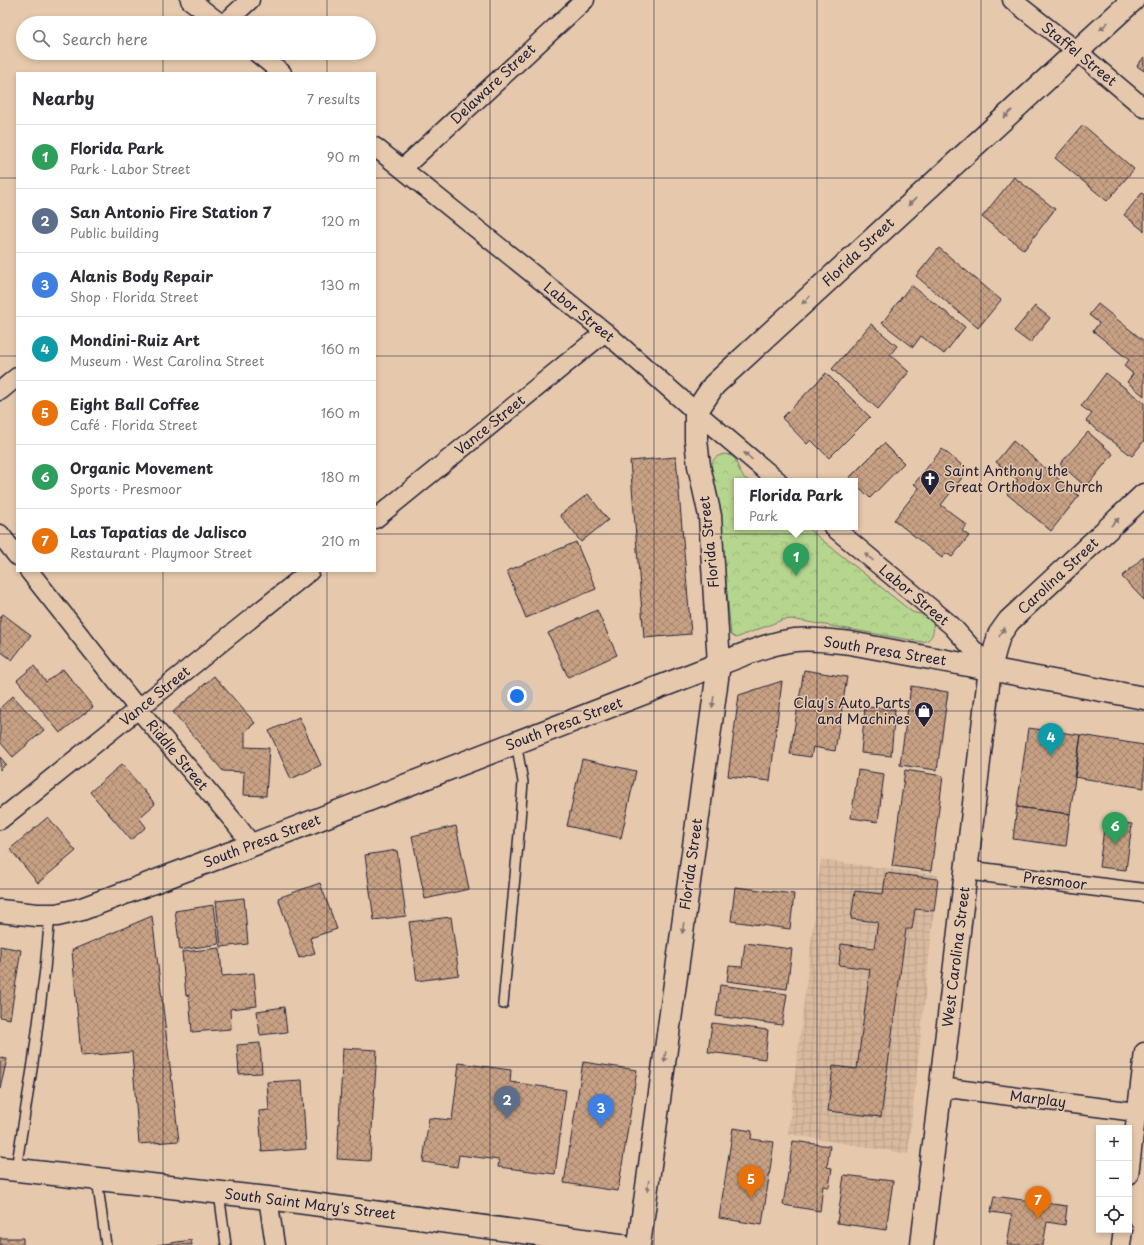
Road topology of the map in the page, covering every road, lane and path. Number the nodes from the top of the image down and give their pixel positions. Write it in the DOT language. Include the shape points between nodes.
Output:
graph roads {
  1 [pos="190,0"];
  2 [pos="250,0"];
  3 [pos="585,0"];
  4 [pos="1012,0"];
  5 [pos="1133,0"];
  6 [pos="211,16"];
  7 [pos="233,16"];
  8 [pos="1077,51"];
  9 [pos="266,60"];
  10 [pos="281,72"];
  11 [pos="1144,108"];
  12 [pos="376,148"];
  13 [pos="402,169"];
  14 [pos="605,332"];
  15 [pos="16,378"];
  16 [pos="0,391"];
  17 [pos="696,412"];
  18 [pos="774,478"];
  19 [pos="1144,495"];
  20 [pos="376,517"];
  21 [pos="837,530"];
  22 [pos="0,534"];
  23 [pos="16,555"];
  24 [pos="30,572"];
  25 [pos="309,572"];
  26 [pos="719,664"];
  27 [pos="990,668"];
  28 [pos="1144,698"];
  29 [pos="139,710"];
  30 [pos="516,742"];
  31 [pos="0,820"];
  32 [pos="252,845"];
  33 [pos="966,870"];
  34 [pos="1144,893"];
  35 [pos="0,911"];
  36 [pos="50,915"];
  37 [pos="503,1004"];
  38 [pos="1144,1052"];
  39 [pos="940,1087"];
  40 [pos="1136,1112"];
  41 [pos="1131,1161"];
  42 [pos="8,1169"];
  43 [pos="97,1179"];
  44 [pos="220,1193"];
  45 [pos="268,1198"];
  46 [pos="1123,1233"];
  47 [pos="106,1245"];
  48 [pos="226,1245"];
  49 [pos="275,1245"];
  50 [pos="620,1245"];
  51 [pos="640,1245"];
  52 [pos="922,1245"];
  53 [pos="1121,1245"];
  1 -- 6 [label="street"];
  2 -- 7 [label="street"];
  3 -- 13 [label="street, Delaware Street"];
  4 -- 8 [label="street, Staffel Street"];
  5 -- 8 [label="street, Florida Street, one-way"];
  8 -- 11 [label="street, Staffel Street"];
  8 -- 17 [label="street, Florida Street, one-way" via="714,385"];
  9 -- 10 [label="street"];
  12 -- 13 [label="street, Labor Street"];
  13 -- 14 [label="street, Labor Street"];
  14 -- 17 [label="street, Labor Street"];
  14 -- 20 [label="street, Vance Street"];
  15 -- 16 [label="street"];
  18 -- 17 [label="street, Labor Street, one-way"];
  17 -- 26 [label="street, Florida Street" via="699,466 710,516"];
  27 -- 19 [label="street, Carolina Street, one-way" via="999,635 1009,621"];
  27 -- 21 [label="street, Labor Street, one-way" via="951,625"];
  22 -- 23 [label="street"];
  24 -- 29 [label="street, Riddle Street"];
  25 -- 29 [label="street, Vance Street"];
  26 -- 27 [label="street, South Presa Street" via="795,640 819,640 850,643"];
  26 -- 30 [label="street, South Presa Street"];
  26 -- 51 [label="street, Florida Street, one-way"];
  27 -- 28 [label="street, South Presa Street"];
  27 -- 33 [label="street, West Carolina Street"];
  29 -- 31 [label="street, Vance Street"];
  29 -- 32 [label="street, Riddle Street"];
  30 -- 32 [label="street, South Presa Street"];
  30 -- 37 [label="lane" via="523,782"];
  32 -- 36 [label="street, South Presa Street" via="82,909"];
  33 -- 34 [label="street, Presmoor"];
  33 -- 39 [label="street, West Carolina Street"];
  35 -- 36 [label="street, South Presa Street"];
  36 -- 42 [label="lane" via="34,1063"];
  38 -- 40 [label="street"];
  39 -- 40 [label="street, Marplay"];
  39 -- 52 [label="street, West Carolina Street"];
  40 -- 41 [label="street"];
  42 -- 43 [label="street, South Saint Mary's Street"];
  43 -- 44 [label="street, South Saint Mary's Street"];
  43 -- 47 [label="lane"];
  44 -- 45 [label="street, South Saint Mary's Street"];
  44 -- 48 [label="lane"];
  45 -- 49 [label="street"];
  45 -- 50 [label="street, South Saint Mary's Street"];
  46 -- 53 [label="street"];
}
